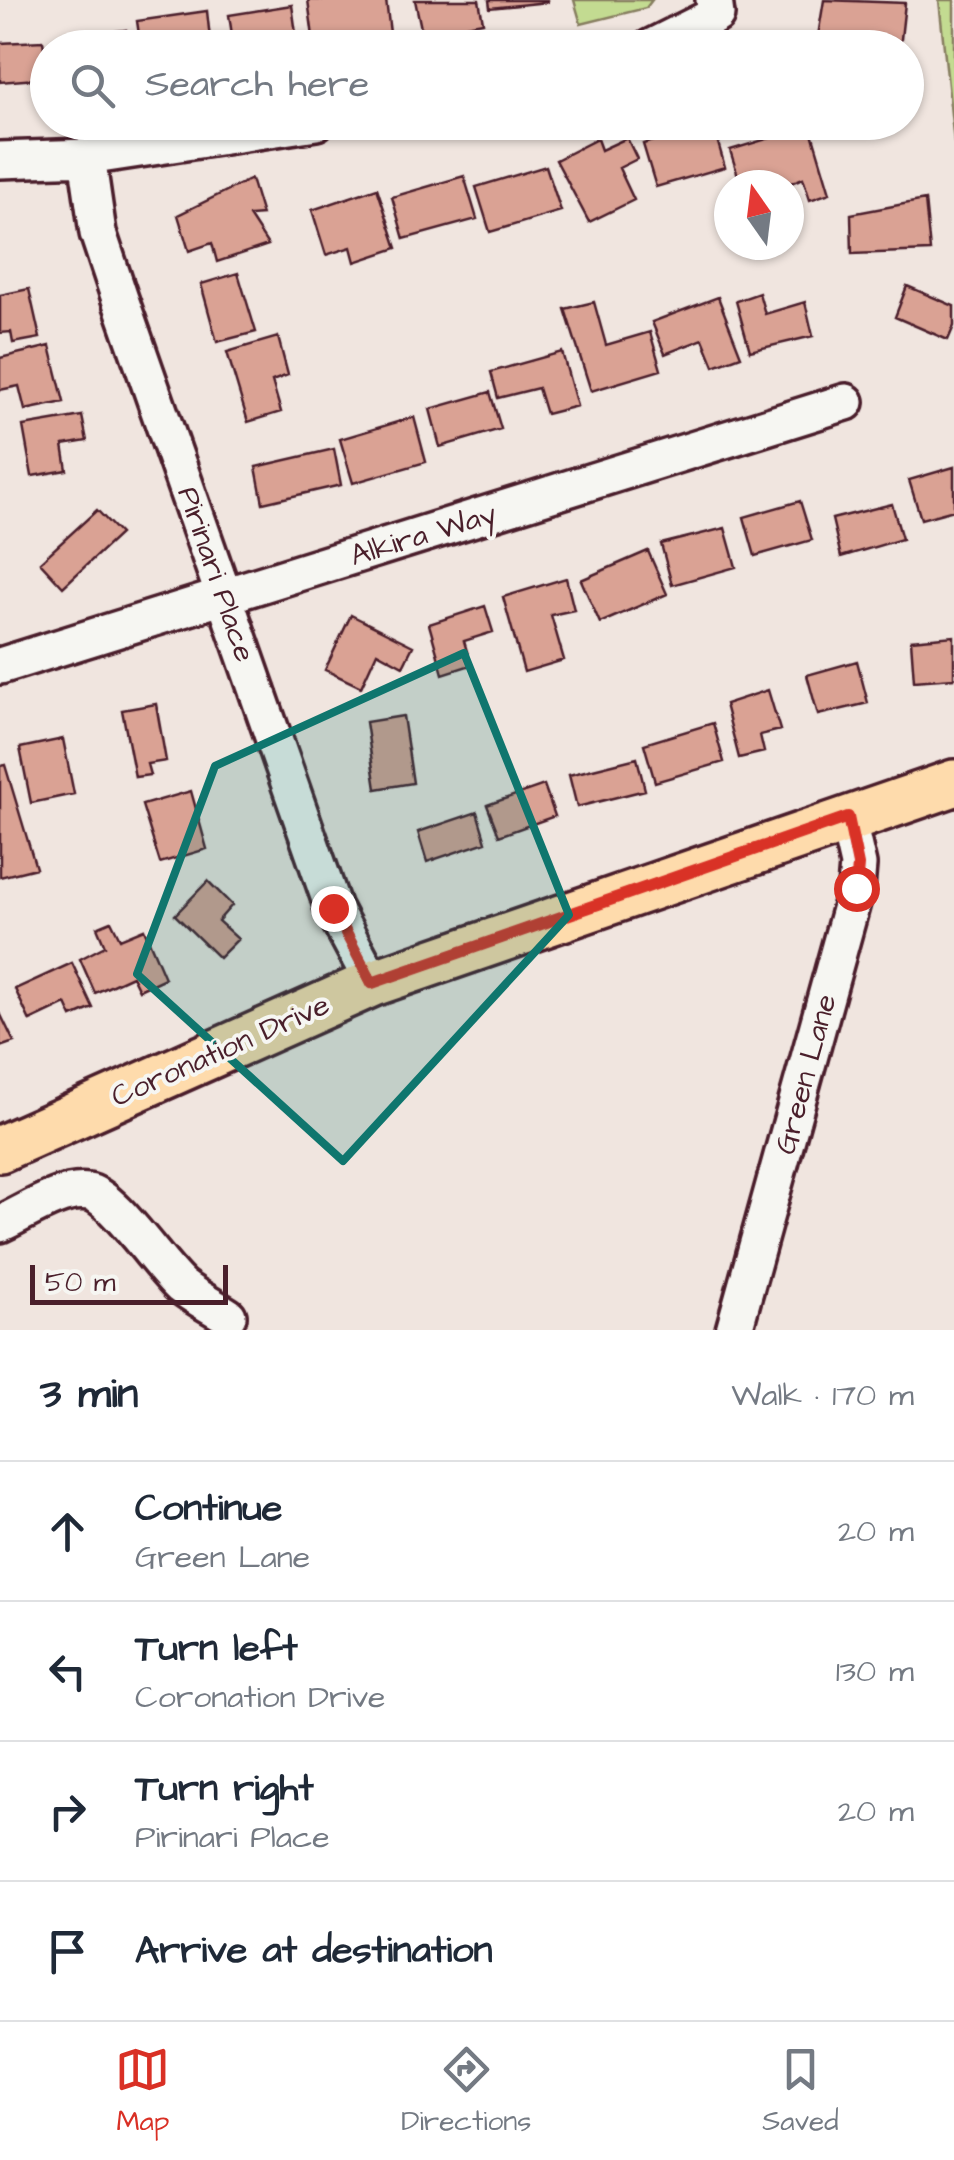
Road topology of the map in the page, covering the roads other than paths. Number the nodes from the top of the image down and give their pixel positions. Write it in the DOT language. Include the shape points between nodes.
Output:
graph roads {
  1 [pos="714,0"];
  2 [pos="686,30"];
  3 [pos="198,140"];
  4 [pos="87,157"];
  5 [pos="0,160"];
  6 [pos="846,402"];
  7 [pos="225,596"];
  8 [pos="0,666"];
  9 [pos="954,783"];
  10 [pos="848,817"];
  11 [pos="372,983"];
  12 [pos="0,1149"];
  13 [pos="0,1224"];
  14 [pos="228,1316"];
  15 [pos="734,1330"];
  1 -- 2 [label="street" via="716,15"];
  3 -- 4 [label="street"];
  4 -- 5 [label="street"];
  4 -- 7 [label="street, Pirinari Place" via="98,234"];
  6 -- 7 [label="street, Alkira Way"];
  7 -- 8 [label="street, Alkira Way"];
  7 -- 11 [label="street, Pirinari Place" via="333,908"];
  9 -- 10 [label="main road, Coronation Drive"];
  10 -- 11 [label="main road, Coronation Drive"];
  10 -- 15 [label="street, Green Lane" via="856,888"];
  11 -- 12 [label="main road, Coronation Drive"];
  13 -- 14 [label="street" via="62,1196 87,1192 106,1198 146,1251"];
}
